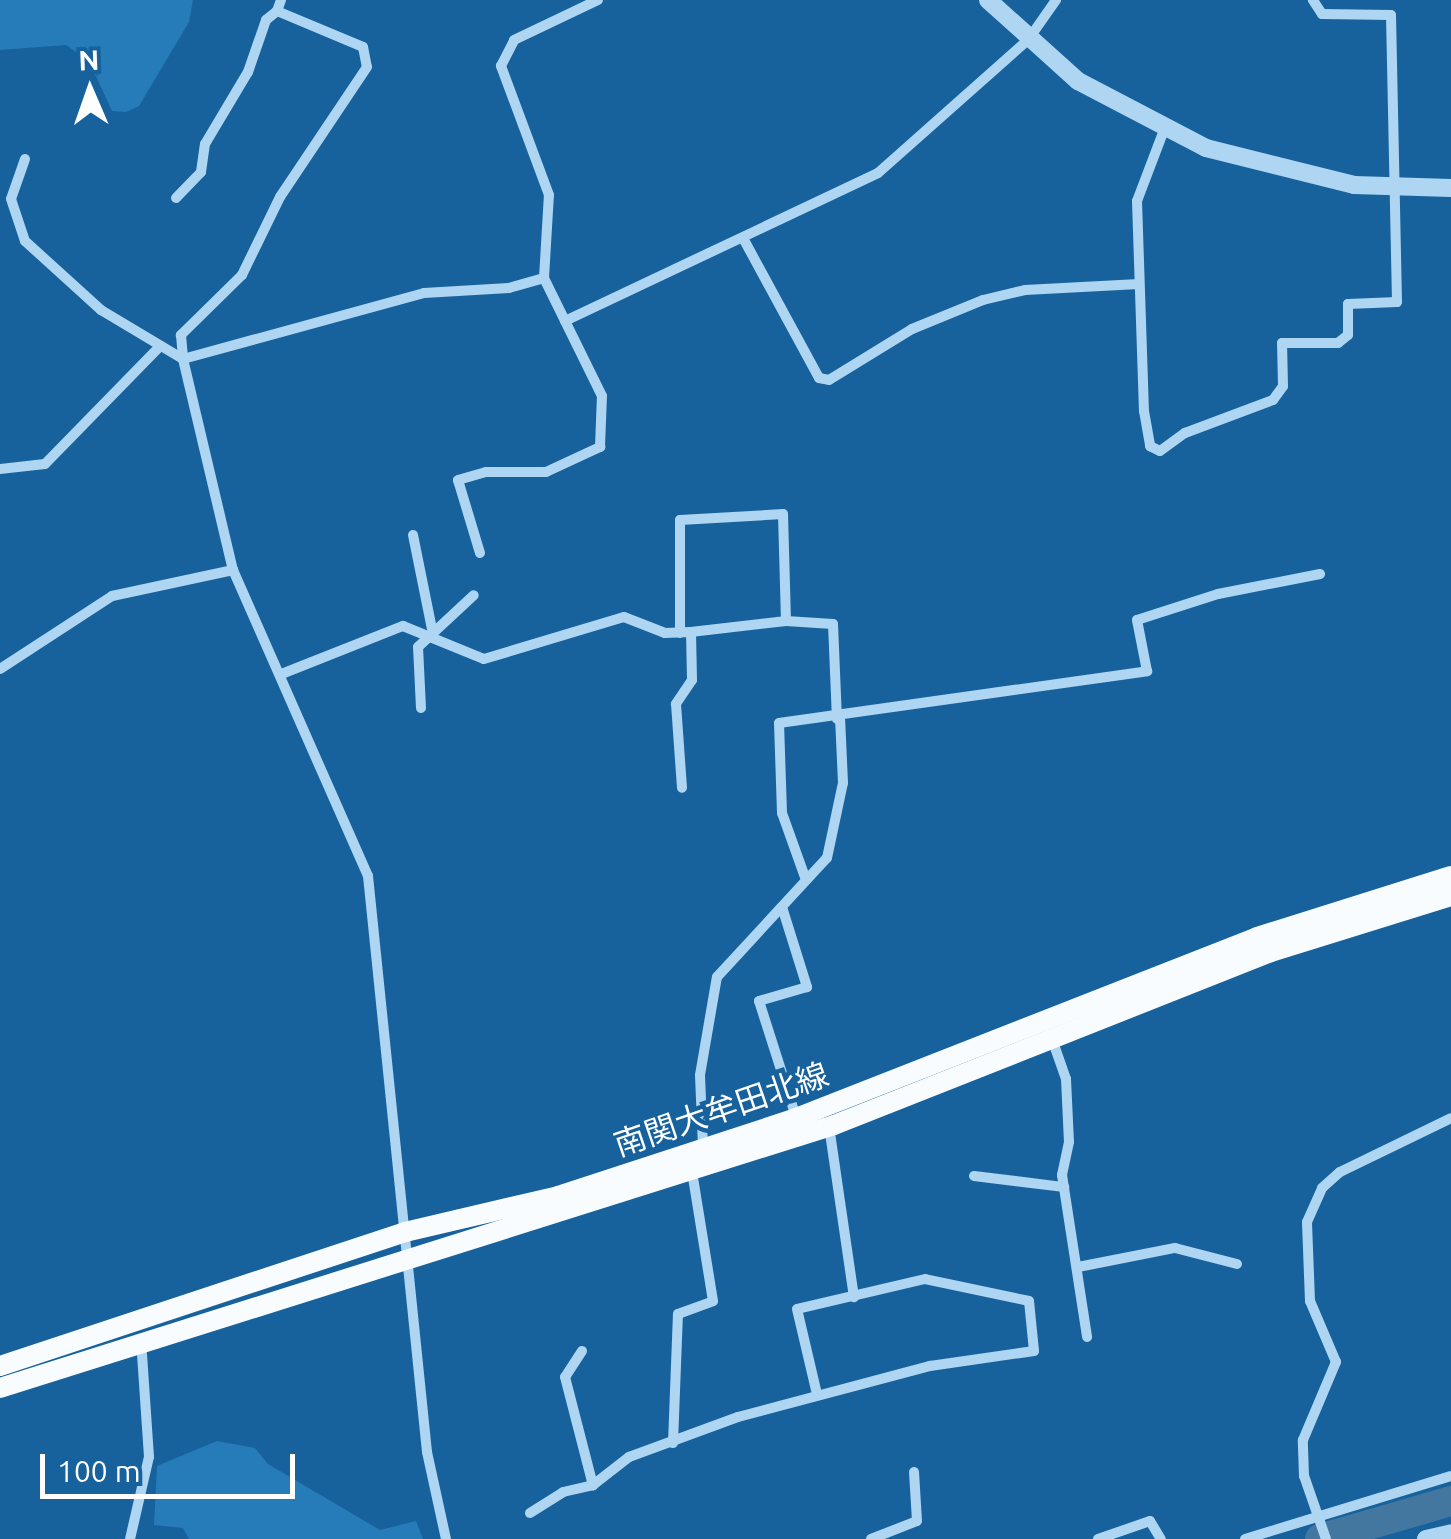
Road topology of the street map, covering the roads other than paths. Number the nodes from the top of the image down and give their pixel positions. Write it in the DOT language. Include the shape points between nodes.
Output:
graph roads {
  1 [pos="598,0"];
  2 [pos="988,0"];
  3 [pos="1056,0"];
  4 [pos="1313,0"];
  5 [pos="279,6"];
  6 [pos="1028,40"];
  7 [pos="1164,130"];
  8 [pos="24,158"];
  9 [pos="1395,188"];
  10 [pos="1451,188"];
  11 [pos="176,198"];
  12 [pos="743,238"];
  13 [pos="544,278"];
  14 [pos="1139,284"];
  15 [pos="565,322"];
  16 [pos="160,346"];
  17 [pos="184,359"];
  18 [pos="0,469"];
  19 [pos="413,534"];
  20 [pos="480,553"];
  21 [pos="233,570"];
  22 [pos="1320,574"];
  23 [pos="474,595"];
  24 [pos="786,621"];
  25 [pos="429,631"];
  26 [pos="686,632"];
  27 [pos="0,669"];
  28 [pos="284,673"];
  29 [pos="421,708"];
  30 [pos="838,718"];
  31 [pos="682,788"];
  32 [pos="1451,876"];
  33 [pos="806,880"];
  34 [pos="1451,896"];
  35 [pos="782,907"];
  36 [pos="1052,1039"];
  37 [pos="796,1118"];
  38 [pos="1451,1118"];
  39 [pos="829,1126"];
  40 [pos="703,1148"];
  41 [pos="692,1171"];
  42 [pos="974,1176"];
  43 [pos="1064,1187"];
  44 [pos="406,1232"];
  45 [pos="408,1255"];
  46 [pos="1237,1264"];
  47 [pos="1078,1267"];
  48 [pos="854,1297"];
  49 [pos="140,1330"];
  50 [pos="1087,1337"];
  51 [pos="582,1351"];
  52 [pos="0,1366"];
  53 [pos="0,1388"];
  54 [pos="817,1394"];
  55 [pos="673,1443"];
  56 [pos="914,1472"];
  57 [pos="1451,1476"];
  58 [pos="592,1485"];
  59 [pos="530,1513"];
  60 [pos="1318,1516"];
  61 [pos="1451,1533"];
  62 [pos="130,1539"];
  63 [pos="446,1539"];
  64 [pos="871,1539"];
  65 [pos="1098,1539"];
  66 [pos="1161,1539"];
  67 [pos="1245,1539"];
  68 [pos="1326,1539"];
  69 [pos="1426,1539"];
  1 -- 13 [label="street" via="514,40 502,66 548,184"];
  2 -- 6 [label="street"];
  3 -- 6 [label="street"];
  4 -- 9 [label="street" via="1322,14 1391,15"];
  5 -- 11 [label="street" via="204,144 201,172"];
  5 -- 17 [label="street" via="363,47 367,67 280,197 242,274 181,335"];
  6 -- 7 [label="street" via="1078,80"];
  6 -- 12 [label="street" via="878,173"];
  7 -- 9 [label="street" via="1282,172"];
  7 -- 14 [label="street" via="1137,201"];
  8 -- 16 [label="street" via="12,200 25,241 101,310"];
  9 -- 10 [label="street"];
  9 -- 14 [label="street" via="1397,302 1348,304 1348,335 1338,343 1282,343 1283,386 1274,400 1186,433 1160,451 1150,446 1144,411"];
  12 -- 14 [label="street" via="819,378 829,380 912,329 983,300 1024,290"];
  12 -- 15 [label="street"];
  13 -- 15 [label="street"];
  13 -- 17 [label="street" via="509,288 424,293"];
  15 -- 20 [label="street" via="602,396 600,448 546,472 486,472 458,480"];
  16 -- 17 [label="street"];
  16 -- 18 [label="street" via="45,464"];
  17 -- 21 [label="street"];
  19 -- 25 [label="street"];
  21 -- 27 [label="street" via="112,596"];
  21 -- 28 [label="street"];
  22 -- 30 [label="street" via="1218,594 1137,620 1147,670"];
  23 -- 25 [label="street"];
  24 -- 26 [label="street"];
  24 -- 26 [label="street" via="783,514 680,520"];
  24 -- 30 [label="street" via="833,624"];
  25 -- 26 [label="street" via="464,655 484,658 624,617"];
  25 -- 28 [label="street" via="403,626"];
  25 -- 29 [label="street" via="414,665"];
  26 -- 31 [label="street" via="692,680 676,704"];
  28 -- 44 [label="street" via="368,876"];
  30 -- 33 [label="street" via="843,784 836,822 827,858"];
  30 -- 33 [label="street" via="778,723 782,812"];
  32 -- 37 [label="main road, 南関大牟田北線" via="1257,937"];
  33 -- 35 [label="street"];
  34 -- 36 [label="main road, 南関大牟田北線" via="1271,952"];
  35 -- 37 [label="street" via="807,987 759,1001"];
  35 -- 40 [label="street" via="717,977 700,1075"];
  36 -- 39 [label="main road, 南関大牟田北線"];
  36 -- 43 [label="street" via="1066,1079"];
  37 -- 40 [label="main road, 南関大牟田北線"];
  38 -- 60 [label="street" via="1340,1172 1322,1188 1308,1222 1310,1301 1336,1362 1302,1440 1304,1476"];
  39 -- 41 [label="main road, 南関大牟田北線"];
  39 -- 48 [label="street"];
  40 -- 44 [label="main road, 南関大牟田北線" via="558,1196"];
  41 -- 45 [label="main road, 南関大牟田北線"];
  41 -- 55 [label="street" via="713,1301 678,1314"];
  42 -- 43 [label="street"];
  43 -- 47 [label="street"];
  44 -- 45 [label="street"];
  44 -- 49 [label="main road, 南関大牟田北線"];
  45 -- 49 [label="main road, 南関大牟田北線"];
  45 -- 63 [label="street" via="428,1452"];
  46 -- 47 [label="street" via="1175,1248"];
  47 -- 50 [label="street"];
  48 -- 54 [label="street" via="797,1309"];
  48 -- 54 [label="street" via="926,1280 1028,1302 1034,1352 930,1366"];
  49 -- 52 [label="main road, 南関大牟田北線"];
  49 -- 53 [label="main road, 南関大牟田北線"];
  49 -- 62 [label="street" via="148,1457"];
  51 -- 58 [label="street" via="565,1377"];
  54 -- 55 [label="street"];
  55 -- 58 [label="street" via="630,1457"];
  56 -- 64 [label="street" via="917,1521"];
  57 -- 60 [label="street"];
  58 -- 59 [label="street" via="563,1492"];
  60 -- 67 [label="street"];
  60 -- 68 [label="street"];
  61 -- 69 [label="street"];
  65 -- 66 [label="street" via="1150,1521"];
}
